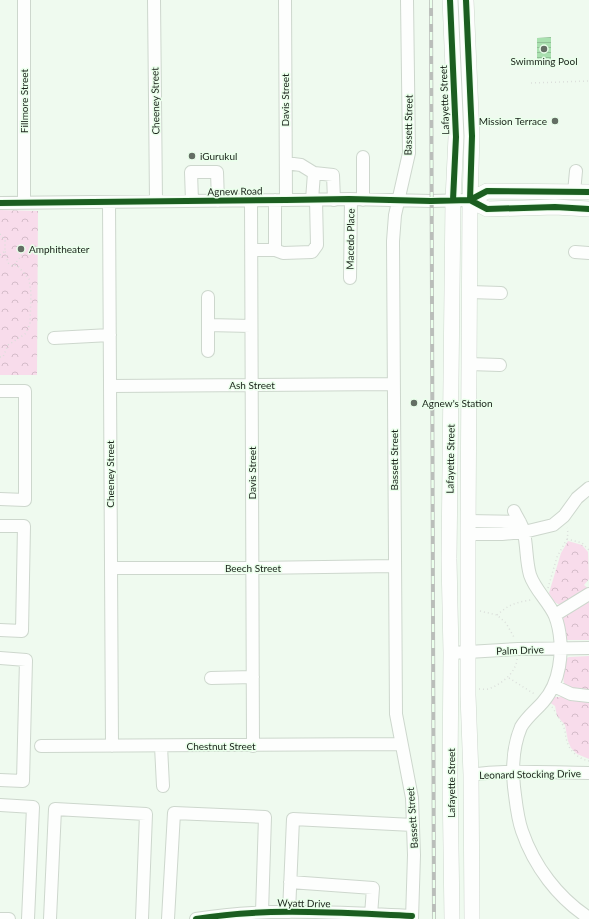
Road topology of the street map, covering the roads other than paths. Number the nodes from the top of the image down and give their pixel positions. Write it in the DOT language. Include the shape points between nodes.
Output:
graph roads {
  1 [pos="24,0"];
  2 [pos="154,0"];
  3 [pos="285,0"];
  4 [pos="407,0"];
  5 [pos="450,0"];
  6 [pos="466,0"];
  7 [pos="363,157"];
  8 [pos="286,163"];
  9 [pos="576,171"];
  10 [pos="314,173"];
  11 [pos="582,192"];
  12 [pos="251,200"];
  13 [pos="280,200"];
  14 [pos="314,200"];
  15 [pos="334,200"];
  16 [pos="351,200"];
  17 [pos="363,200"];
  18 [pos="453,200"];
  19 [pos="470,200"];
  20 [pos="192,201"];
  21 [pos="218,201"];
  22 [pos="398,201"];
  23 [pos="109,202"];
  24 [pos="156,202"];
  25 [pos="0,203"];
  26 [pos="24,203"];
  27 [pos="589,209"];
  28 [pos="251,250"];
  29 [pos="275,250"];
  30 [pos="575,252"];
  31 [pos="589,252"];
  32 [pos="350,278"];
  33 [pos="470,292"];
  34 [pos="501,293"];
  35 [pos="208,297"];
  36 [pos="208,325"];
  37 [pos="251,326"];
  38 [pos="110,335"];
  39 [pos="54,338"];
  40 [pos="208,351"];
  41 [pos="469,364"];
  42 [pos="500,365"];
  43 [pos="394,384"];
  44 [pos="252,385"];
  45 [pos="110,386"];
  46 [pos="0,391"];
  47 [pos="589,488"];
  48 [pos="0,499"];
  49 [pos="519,522"];
  50 [pos="0,526"];
  51 [pos="468,528"];
  52 [pos="394,566"];
  53 [pos="111,568"];
  54 [pos="252,568"];
  55 [pos="589,594"];
  56 [pos="555,615"];
  57 [pos="0,630"];
  58 [pos="589,648"];
  59 [pos="560,649"];
  60 [pos="468,651"];
  61 [pos="451,653"];
  62 [pos="0,658"];
  63 [pos="253,677"];
  64 [pos="211,678"];
  65 [pos="554,686"];
  66 [pos="589,696"];
  67 [pos="401,744"];
  68 [pos="41,746"];
  69 [pos="112,746"];
  70 [pos="161,746"];
  71 [pos="253,746"];
  72 [pos="513,772"];
  73 [pos="589,773"];
  74 [pos="471,775"];
  75 [pos="0,780"];
  76 [pos="163,786"];
  77 [pos="0,805"];
  78 [pos="413,825"];
  79 [pos="290,882"];
  80 [pos="262,912"];
  81 [pos="289,912"];
  82 [pos="371,915"];
  83 [pos="340,916"];
  84 [pos="0,918"];
  85 [pos="213,918"];
  86 [pos="412,918"];
  87 [pos="589,918"];
  88 [pos="9,919"];
  89 [pos="28,919"];
  90 [pos="50,919"];
  91 [pos="142,919"];
  92 [pos="168,919"];
  93 [pos="196,919"];
  94 [pos="452,919"];
  95 [pos="472,919"];
  1 -- 26 [label="street, Fillmore Street"];
  2 -- 24 [label="street, Cheeney Street"];
  3 -- 8 [label="street, Davis Street"];
  4 -- 22 [label="street, Bassett Street" via="409,154"];
  5 -- 18 [label="main road, Lafayette Street" via="456,137"];
  6 -- 19 [label="main road, Lafayette Street" via="472,136"];
  7 -- 17 [label="street"];
  8 -- 10 [label="street" via="301,165"];
  8 -- 13 [label="street, Davis Street"];
  9 -- 11 [label="street"];
  10 -- 14 [label="street"];
  10 -- 15 [label="street" via="333,175"];
  11 -- 19 [label="main road, Agnew Road" via="487,191"];
  12 -- 13 [label="street, Agnew Road"];
  12 -- 21 [label="street, Agnew Road"];
  12 -- 28 [label="street, Davis Street"];
  13 -- 14 [label="street, Agnew Road"];
  13 -- 29 [label="street, Davis Street"];
  14 -- 15 [label="street, Agnew Road"];
  14 -- 29 [label="street" via="317,245 315,250 283,253"];
  15 -- 16 [label="street, Agnew Road"];
  16 -- 17 [label="street, Agnew Road"];
  16 -- 32 [label="street, Macedo Place"];
  17 -- 22 [label="street, Agnew Road"];
  18 -- 19 [label="street, Agnew Road"];
  18 -- 22 [label="street, Agnew Road"];
  18 -- 61 [label="main road, Lafayette Street" via="449,559"];
  19 -- 27 [label="main road, Agnew Road" via="487,209"];
  19 -- 33 [label="main road, Lafayette Street"];
  20 -- 21 [label="street, Agnew Road"];
  20 -- 21 [label="street" via="192,172 217,172"];
  20 -- 24 [label="street, Agnew Road"];
  22 -- 43 [label="street, Bassett Street" via="393,241"];
  23 -- 24 [label="street, Agnew Road"];
  23 -- 26 [label="street, Agnew Road"];
  23 -- 38 [label="street, Cheeney Street"];
  25 -- 26 [label="street, Agnew Road"];
  28 -- 29 [label="street"];
  28 -- 37 [label="street, Davis Street"];
  30 -- 31 [label="street"];
  33 -- 34 [label="street"];
  33 -- 41 [label="main road, Lafayette Street"];
  35 -- 36 [label="street"];
  36 -- 37 [label="street"];
  36 -- 40 [label="street"];
  37 -- 44 [label="street, Davis Street"];
  38 -- 39 [label="street"];
  38 -- 45 [label="street, Cheeney Street"];
  41 -- 42 [label="street"];
  41 -- 51 [label="main road, Lafayette Street"];
  43 -- 44 [label="street, Ash Street"];
  43 -- 52 [label="street, Bassett Street"];
  44 -- 45 [label="street, Ash Street"];
  44 -- 54 [label="street, Davis Street"];
  45 -- 53 [label="street, Cheeney Street"];
  46 -- 48 [label="street" via="25,391 25,500"];
  47 -- 49 [label="street" via="554,525"];
  49 -- 51 [label="street" via="502,534"];
  49 -- 56 [label="street" via="530,577"];
  50 -- 57 [label="street" via="24,526 22,631"];
  51 -- 60 [label="main road, Lafayette Street"];
  52 -- 54 [label="street, Beech Street"];
  52 -- 67 [label="street, Bassett Street" via="396,714"];
  53 -- 54 [label="street, Beech Street"];
  53 -- 69 [label="street, Cheeney Street"];
  54 -- 63 [label="street, Davis Street"];
  55 -- 56 [label="street"];
  56 -- 59 [label="street"];
  58 -- 59 [label="street, Palm Drive"];
  59 -- 60 [label="street, Palm Drive"];
  59 -- 65 [label="street"];
  60 -- 61 [label="street, Palm Drive"];
  60 -- 74 [label="main road, Lafayette Street"];
  61 -- 94 [label="main road, Lafayette Street"];
  62 -- 75 [label="street" via="26,660 23,781"];
  63 -- 64 [label="street"];
  63 -- 71 [label="street, Davis Street"];
  65 -- 66 [label="street" via="571,694"];
  65 -- 72 [label="street" via="522,726 516,740"];
  67 -- 71 [label="street, Chestnut Street"];
  67 -- 78 [label="street, Bassett Street" via="412,798"];
  68 -- 69 [label="street, Chestnut Street"];
  69 -- 70 [label="street, Chestnut Street"];
  70 -- 71 [label="street, Chestnut Street"];
  70 -- 76 [label="street"];
  72 -- 73 [label="street, Leonard Stocking Drive"];
  72 -- 74 [label="street, Leonard Stocking Drive"];
  72 -- 87 [label="street" via="516,808 522,831 536,863 560,894"];
  74 -- 95 [label="main road, Lafayette Street"];
  77 -- 89 [label="street" via="33,807"];
  78 -- 79 [label="street" via="293,819"];
  78 -- 86 [label="street, Bassett Street"];
  79 -- 81 [label="street"];
  79 -- 82 [label="street" via="373,888"];
  80 -- 81 [label="street, Wyatt Drive"];
  80 -- 85 [label="street, Wyatt Drive"];
  80 -- 92 [label="street" via="265,818 174,814"];
  81 -- 83 [label="street, Wyatt Drive"];
  82 -- 83 [label="street, Wyatt Drive"];
  82 -- 86 [label="street, Wyatt Drive"];
  84 -- 88 [label="street"];
  85 -- 93 [label="street, Wyatt Drive"];
  90 -- 91 [label="street" via="55,809 146,814"];
}
